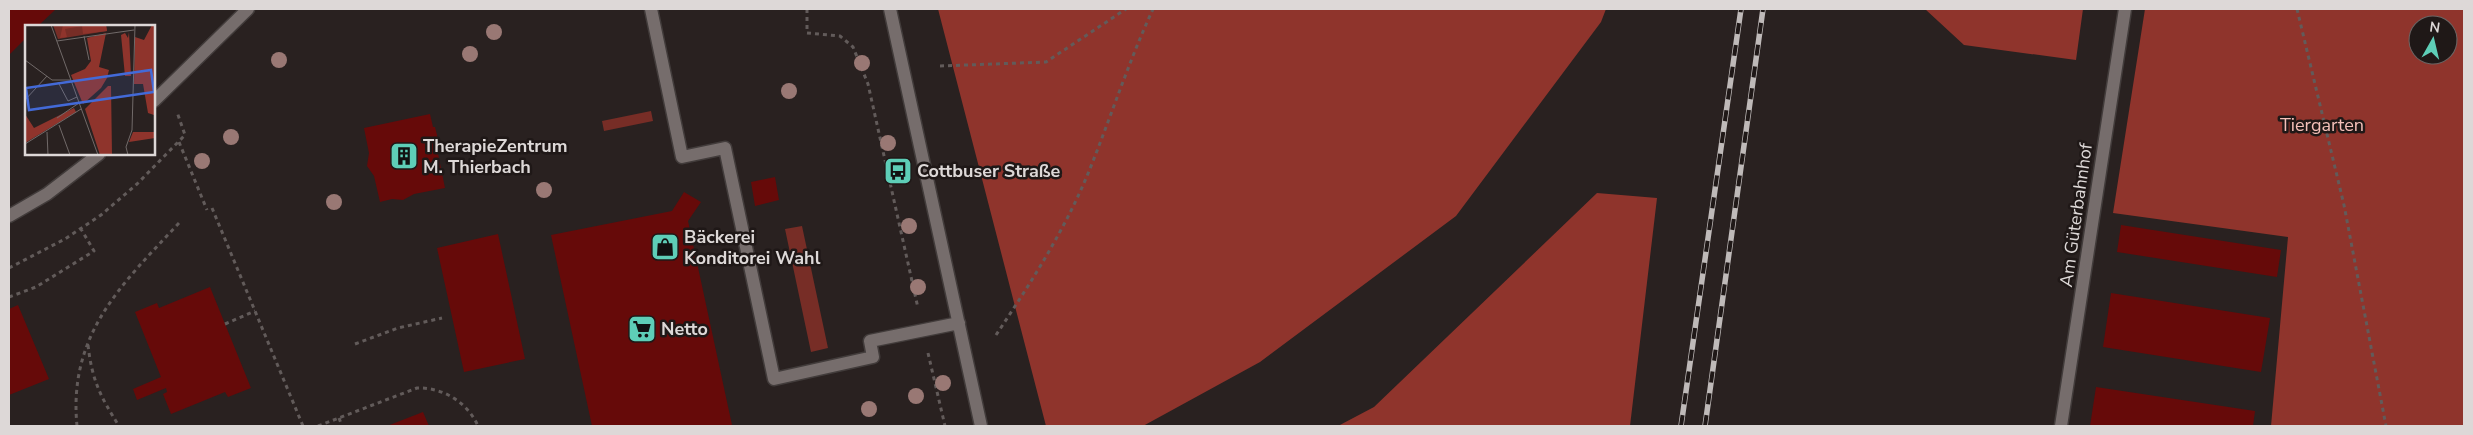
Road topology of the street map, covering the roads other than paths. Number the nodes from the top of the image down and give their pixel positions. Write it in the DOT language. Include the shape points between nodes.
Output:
graph roads {
  1 [pos="248,9"];
  2 [pos="651,9"];
  3 [pos="890,9"];
  4 [pos="2125,9"];
  5 [pos="155,100"];
  6 [pos="98,155"];
  7 [pos="9,216"];
  8 [pos="959,323"];
  9 [pos="981,426"];
  10 [pos="2062,426"];
  1 -- 5 [label="street"];
  2 -- 8 [label="street" via="682,157 725,148 774,379 873,358 870,341"];
  3 -- 8 [label="street"];
  4 -- 10 [label="street, Am Güterbahnhof"];
  6 -- 7 [label="street" via="47,194"];
  8 -- 9 [label="street"];
}
